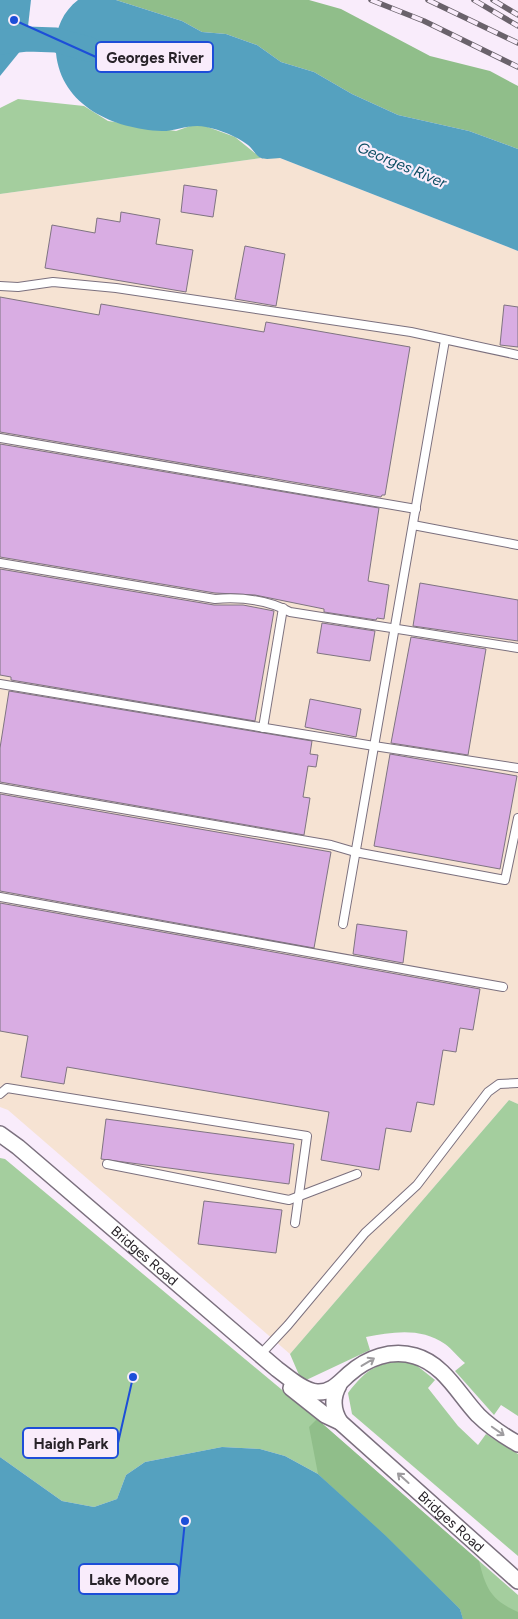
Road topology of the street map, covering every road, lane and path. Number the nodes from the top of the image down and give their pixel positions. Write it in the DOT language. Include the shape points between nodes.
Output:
graph roads {
  1 [pos="0,286"];
  2 [pos="446,340"];
  3 [pos="518,355"];
  4 [pos="0,438"];
  5 [pos="416,509"];
  6 [pos="413,524"];
  7 [pos="518,545"];
  8 [pos="0,563"];
  9 [pos="283,608"];
  10 [pos="395,628"];
  11 [pos="518,648"];
  12 [pos="0,684"];
  13 [pos="263,728"];
  14 [pos="374,746"];
  15 [pos="518,768"];
  16 [pos="0,788"];
  17 [pos="518,818"];
  18 [pos="517,835"];
  19 [pos="356,852"];
  20 [pos="0,897"];
  21 [pos="343,924"];
  22 [pos="503,987"];
  23 [pos="518,1083"];
  24 [pos="0,1094"];
  25 [pos="0,1134"];
  26 [pos="107,1164"];
  27 [pos="357,1174"];
  28 [pos="299,1195"];
  29 [pos="295,1222"];
  30 [pos="260,1355"];
  31 [pos="292,1380"];
  32 [pos="339,1384"];
  33 [pos="340,1422"];
  34 [pos="518,1444"];
  35 [pos="518,1580"];
  1 -- 2 [label="lane" via="53,282 116,288 412,332"];
  2 -- 3 [label="lane"];
  2 -- 5 [label="lane"];
  4 -- 5 [label="lane"];
  5 -- 6 [label="lane"];
  6 -- 7 [label="lane"];
  6 -- 10 [label="lane"];
  8 -- 9 [label="lane" via="215,599 232,597"];
  9 -- 10 [label="lane" via="290,612"];
  9 -- 13 [label="lane"];
  10 -- 11 [label="lane"];
  10 -- 14 [label="lane"];
  12 -- 13 [label="lane"];
  13 -- 14 [label="lane"];
  14 -- 15 [label="lane"];
  14 -- 19 [label="lane"];
  16 -- 19 [label="lane"];
  17 -- 18 [label="lane"];
  18 -- 19 [label="lane" via="505,880"];
  19 -- 21 [label="lane"];
  20 -- 22 [label="lane"];
  23 -- 30 [label="lane" via="499,1084 488,1092 417,1185 364,1233"];
  24 -- 28 [label="lane" via="7,1088 307,1136"];
  25 -- 30 [label="street, Bridges Road"];
  26 -- 28 [label="lane" via="289,1200"];
  27 -- 28 [label="lane"];
  28 -- 29 [label="lane"];
  30 -- 31 [label="street, Bridges Road"];
  31 -- 32 [label="street, Bridges Road" via="307,1390 317,1392"];
  31 -- 33 [label="street, Bridges Road" via="291,1387 297,1393 325,1415"];
  32 -- 33 [label="street" via="333,1404"];
  32 -- 34 [label="street, Bridges Road, one-way" via="349,1374 381,1355 416,1356 443,1374 486,1423"];
  35 -- 33 [label="street, Bridges Road, one-way"];
}
